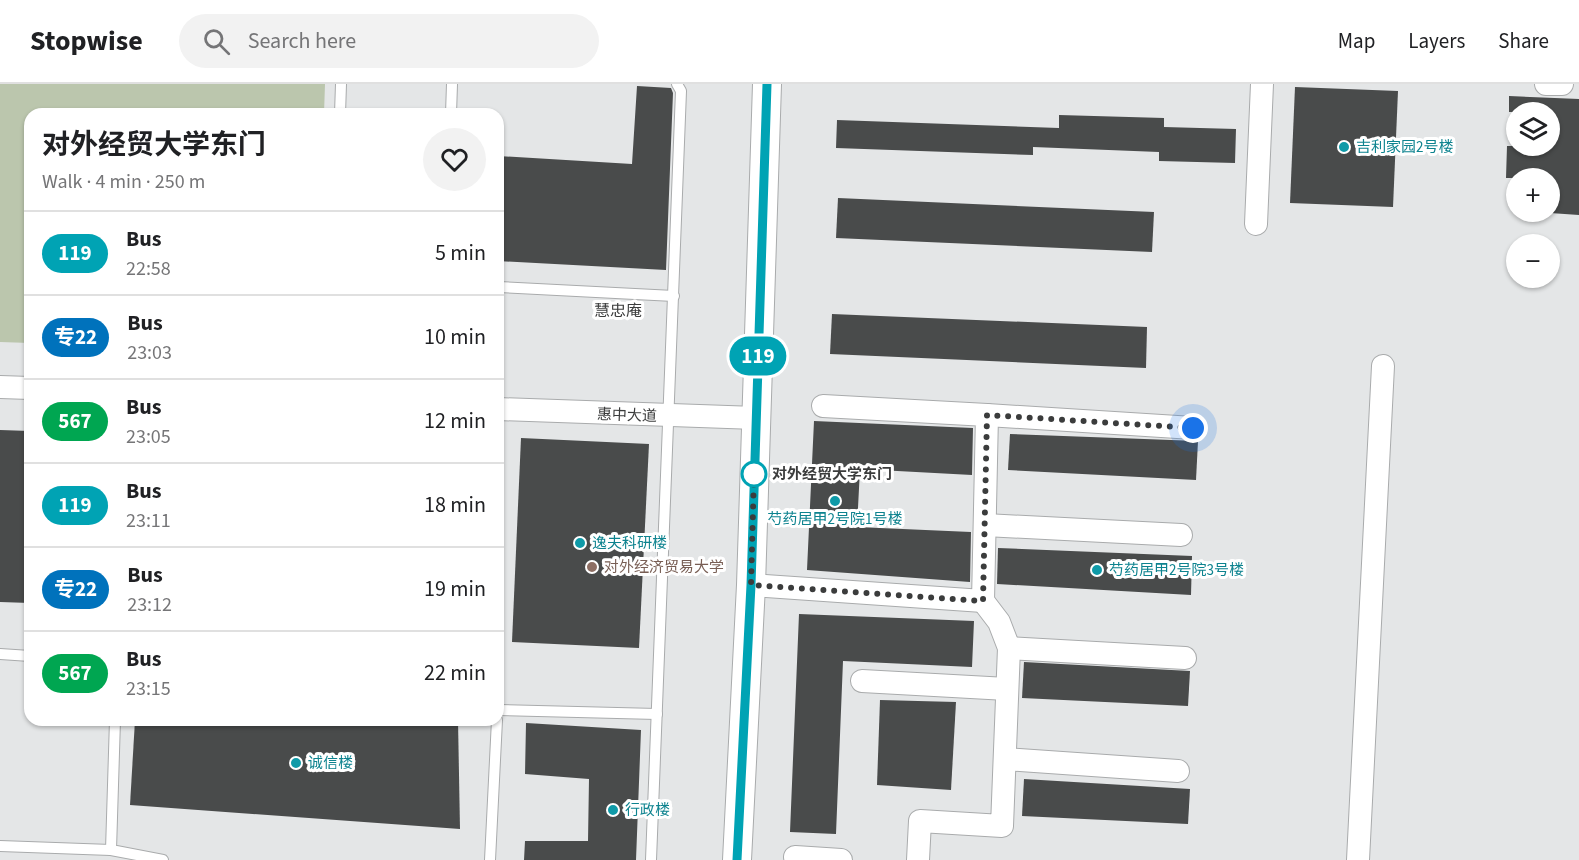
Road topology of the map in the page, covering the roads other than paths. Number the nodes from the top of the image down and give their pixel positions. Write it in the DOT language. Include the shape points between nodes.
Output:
graph roads {
  1 [pos="341,84"];
  2 [pos="452,84"];
  3 [pos="677,84"];
  4 [pos="767,84"];
  5 [pos="1262,84"];
  6 [pos="1546,84"];
  7 [pos="1562,84"];
  8 [pos="340,108"];
  9 [pos="451,108"];
  10 [pos="1256,224"];
  11 [pos="504,287"];
  12 [pos="674,296"];
  13 [pos="1383,366"];
  14 [pos="0,387"];
  15 [pos="24,388"];
  16 [pos="823,406"];
  17 [pos="504,409"];
  18 [pos="987,415"];
  19 [pos="669,417"];
  20 [pos="756,418"];
  21 [pos="1193,428"];
  22 [pos="985,525"];
  23 [pos="1181,536"];
  24 [pos="751,585"];
  25 [pos="983,601"];
  26 [pos="1009,648"];
  27 [pos="0,654"];
  28 [pos="24,656"];
  29 [pos="1185,658"];
  30 [pos="862,681"];
  31 [pos="1007,689"];
  32 [pos="504,710"];
  33 [pos="657,714"];
  34 [pos="115,726"];
  35 [pos="496,726"];
  36 [pos="1005,759"];
  37 [pos="1178,771"];
  38 [pos="0,846"];
  39 [pos="111,850"];
  40 [pos="795,857"];
  41 [pos="163,860"];
  42 [pos="490,860"];
  43 [pos="651,860"];
  44 [pos="737,860"];
  45 [pos="841,860"];
  46 [pos="918,860"];
  47 [pos="1358,860"];
  1 -- 8 [label="lane"];
  2 -- 9 [label="lane"];
  3 -- 12 [label="lane" via="681,91"];
  4 -- 20 [label="street"];
  5 -- 10 [label="street"];
  6 -- 7 [label="street"];
  11 -- 12 [label="lane"];
  12 -- 19 [label="lane"];
  13 -- 47 [label="street"];
  14 -- 15 [label="street"];
  16 -- 18 [label="street"];
  17 -- 19 [label="street, 惠中大道"];
  18 -- 21 [label="street"];
  18 -- 22 [label="street"];
  19 -- 20 [label="street, 惠中大道"];
  19 -- 33 [label="lane"];
  20 -- 24 [label="street"];
  22 -- 23 [label="street"];
  22 -- 25 [label="street"];
  24 -- 25 [label="street"];
  24 -- 44 [label="street"];
  25 -- 26 [label="street" via="999,622"];
  26 -- 29 [label="street"];
  26 -- 31 [label="street"];
  27 -- 28 [label="lane"];
  30 -- 31 [label="street"];
  31 -- 36 [label="street"];
  32 -- 33 [label="lane"];
  33 -- 43 [label="lane"];
  34 -- 39 [label="lane"];
  35 -- 42 [label="lane"];
  36 -- 37 [label="street"];
  36 -- 46 [label="street" via="1002,826 920,821"];
  38 -- 39 [label="lane"];
  39 -- 41 [label="lane"];
  40 -- 45 [label="street"];
}
